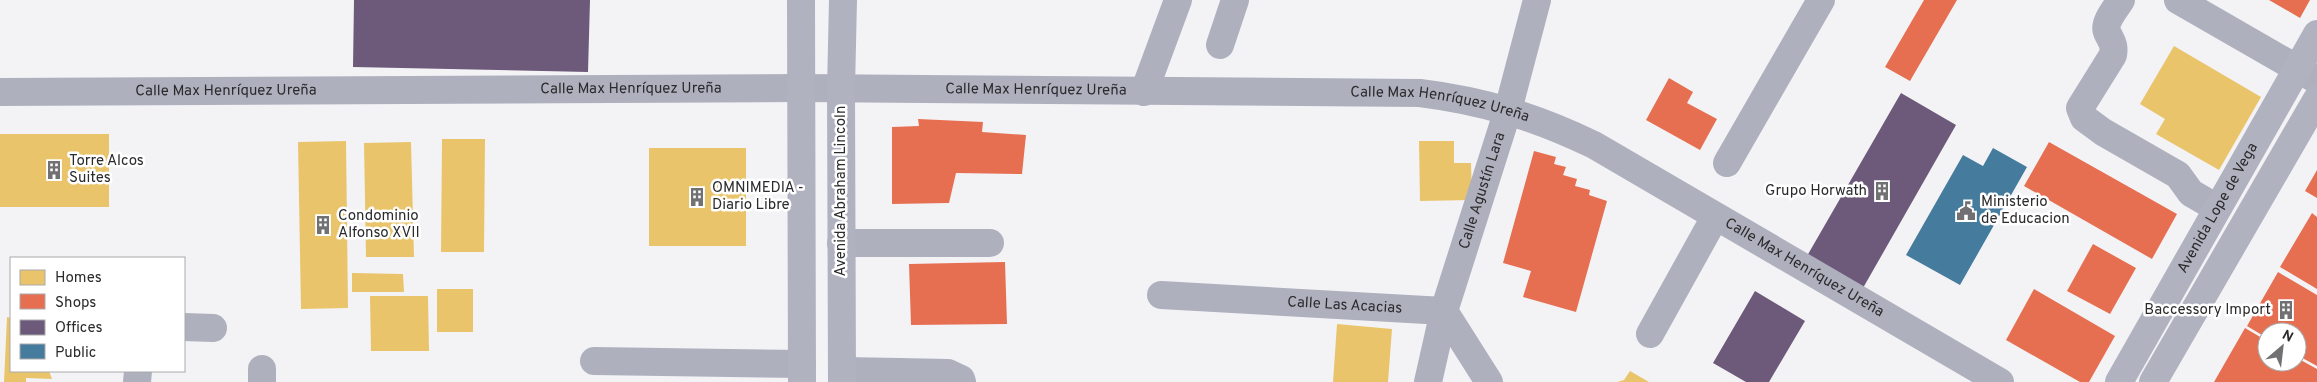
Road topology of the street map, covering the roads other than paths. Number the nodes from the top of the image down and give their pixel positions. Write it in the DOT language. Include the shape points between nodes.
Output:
graph roads {
  1 [pos="801,0"];
  2 [pos="843,0"];
  3 [pos="1178,0"];
  4 [pos="1234,0"];
  5 [pos="1537,0"];
  6 [pos="1821,0"];
  7 [pos="2121,0"];
  8 [pos="2178,0"];
  9 [pos="2317,34"];
  10 [pos="1220,44"];
  11 [pos="2306,74"];
  12 [pos="801,88"];
  13 [pos="841,89"];
  14 [pos="0,92"];
  15 [pos="1144,92"];
  16 [pos="2317,99"];
  17 [pos="1508,110"];
  18 [pos="1727,163"];
  19 [pos="2217,208"];
  20 [pos="1715,217"];
  21 [pos="841,243"];
  22 [pos="990,243"];
  23 [pos="1161,295"];
  24 [pos="1444,312"];
  25 [pos="185,327"];
  26 [pos="213,328"];
  27 [pos="1650,334"];
  28 [pos="594,361"];
  29 [pos="802,373"];
  30 [pos="842,377"];
  31 [pos="900,377"];
  32 [pos="962,382"];
  33 [pos="1428,382"];
  34 [pos="1489,382"];
  35 [pos="2000,382"];
  36 [pos="2119,382"];
  37 [pos="2153,382"];
  1 -- 12 [label="main road"];
  2 -- 13 [label="main road, Avenida Abraham Lincoln"];
  3 -- 15 [label="street"];
  4 -- 10 [label="street"];
  5 -- 17 [label="street, Calle Agustín Lara"];
  6 -- 18 [label="street"];
  7 -- 19 [label="street" via="2107,24 2106,31 2114,47 2113,55 2080,108 2084,118 2178,176 2190,193"];
  8 -- 11 [label="street"];
  9 -- 11 [label="main road, Avenida Lope de Vega"];
  11 -- 19 [label="main road, Avenida Lope de Vega"];
  12 -- 13 [label="street, Calle Max Henríquez Ureña"];
  12 -- 14 [label="street, Calle Max Henríquez Ureña"];
  12 -- 29 [label="main road"];
  13 -- 15 [label="street, Calle Max Henríquez Ureña"];
  13 -- 21 [label="main road, Avenida Abraham Lincoln"];
  15 -- 17 [label="street, Calle Max Henríquez Ureña" via="1420,94 1463,99"];
  16 -- 37 [label="main road"];
  17 -- 20 [label="street, Calle Max Henríquez Ureña" via="1594,145"];
  17 -- 24 [label="street, Calle Agustín Lara"];
  19 -- 36 [label="main road, Avenida Lope de Vega"];
  20 -- 27 [label="street"];
  20 -- 35 [label="street, Calle Max Henríquez Ureña"];
  21 -- 22 [label="street"];
  21 -- 30 [label="main road, Avenida Abraham Lincoln"];
  23 -- 24 [label="street, Calle Las Acacias"];
  24 -- 33 [label="street, Calle Agustín Lara"];
  24 -- 34 [label="street"];
  25 -- 26 [label="street"];
  28 -- 29 [label="street"];
  30 -- 31 [label="street"];
  31 -- 32 [label="street" via="948,373"];
}
